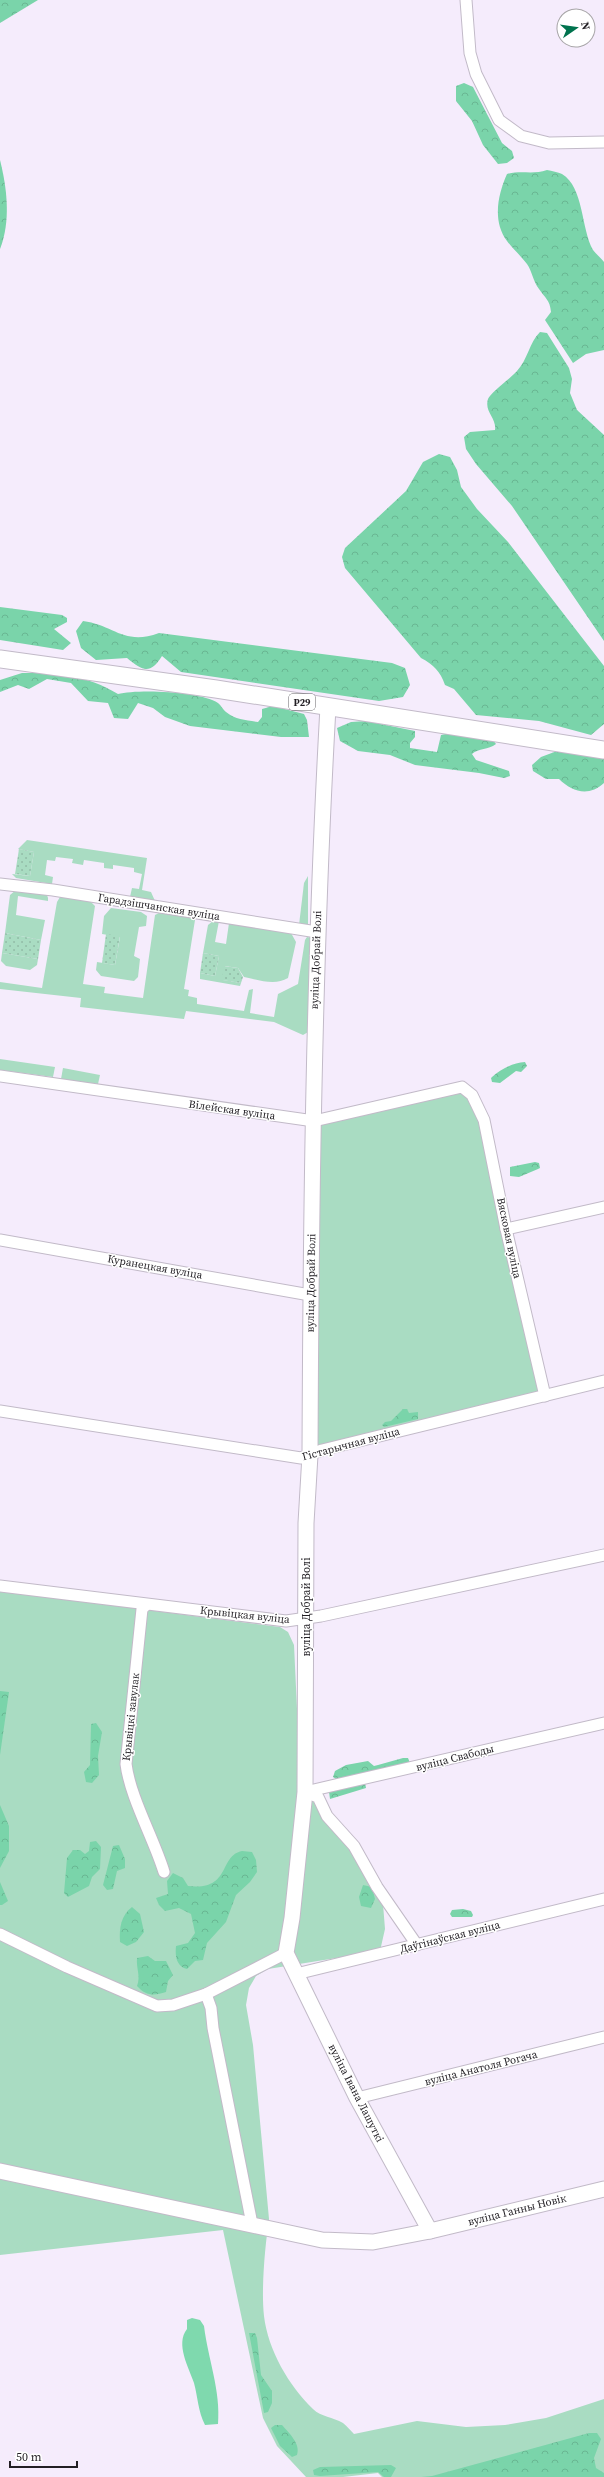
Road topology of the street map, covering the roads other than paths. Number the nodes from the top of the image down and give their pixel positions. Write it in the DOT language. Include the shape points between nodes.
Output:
graph roads {
  1 [pos="466,0"];
  2 [pos="604,142"];
  3 [pos="0,659"];
  4 [pos="328,707"];
  5 [pos="604,750"];
  6 [pos="0,884"];
  7 [pos="317,932"];
  8 [pos="0,1076"];
  9 [pos="462,1087"];
  10 [pos="314,1121"];
  11 [pos="604,1207"];
  12 [pos="506,1228"];
  13 [pos="0,1240"];
  14 [pos="310,1295"];
  15 [pos="604,1381"];
  16 [pos="545,1396"];
  17 [pos="0,1411"];
  18 [pos="310,1455"];
  19 [pos="604,1555"];
  20 [pos="0,1586"];
  21 [pos="146,1605"];
  22 [pos="306,1620"];
  23 [pos="604,1723"];
  24 [pos="305,1792"];
  25 [pos="164,1872"];
  26 [pos="604,1899"];
  27 [pos="0,1934"];
  28 [pos="417,1945"];
  29 [pos="286,1953"];
  30 [pos="296,1974"];
  31 [pos="206,1994"];
  32 [pos="604,2037"];
  33 [pos="357,2098"];
  34 [pos="0,2171"];
  35 [pos="604,2189"];
  36 [pos="252,2224"];
  37 [pos="430,2231"];
  1 -- 2 [label="street" via="470,53 476,74 500,120 521,136 549,143"];
  3 -- 4 [label="main road, Р29"];
  4 -- 5 [label="main road, Р29"];
  4 -- 7 [label="street, вуліца Добрай Волі"];
  6 -- 7 [label="street, Гарадзішчанская вуліца" via="53,890"];
  7 -- 10 [label="street, вуліца Добрай Волі"];
  8 -- 10 [label="street, Вілейская вуліца"];
  9 -- 10 [label="street, Вілейская вуліца"];
  9 -- 12 [label="street, Вясковая вуліца" via="472,1095 484,1120"];
  10 -- 14 [label="street, вуліца Добрай Волі"];
  11 -- 12 [label="street"];
  12 -- 16 [label="street, Вясковая вуліца"];
  13 -- 14 [label="street, Куранецкая вуліца"];
  14 -- 18 [label="street, вуліца Добрай Волі"];
  15 -- 16 [label="street, Гістарычная вуліца"];
  16 -- 18 [label="street, Гістарычная вуліца"];
  17 -- 18 [label="street, Гістарычная вуліца" via="301,1458"];
  18 -- 22 [label="street, вуліца Добрай Волі" via="306,1523"];
  19 -- 22 [label="street, Крывіцкая вуліца"];
  20 -- 21 [label="street, Крывіцкая вуліца"];
  21 -- 22 [label="street, Крывіцкая вуліца" via="286,1621"];
  21 -- 25 [label="street, Крывіцкі завулак" via="142,1609 126,1764 131,1786 155,1842"];
  22 -- 24 [label="street, вуліца Добрай Волі"];
  23 -- 24 [label="street, вуліца Свабоды"];
  24 -- 28 [label="street" via="318,1797 327,1816 354,1846 377,1887"];
  24 -- 29 [label="street, вуліца Добрай Волі"];
  26 -- 28 [label="street, Даўгінаўская вуліца"];
  27 -- 31 [label="street" via="67,1967 157,2006 173,2005"];
  28 -- 30 [label="street, Даўгінаўская вуліца"];
  29 -- 30 [label="street, вуліца Івана Лашуткі"];
  29 -- 31 [label="street"];
  30 -- 33 [label="street, вуліца Івана Лашуткі"];
  31 -- 36 [label="street" via="211,2008"];
  32 -- 33 [label="street, вуліца Анатоля Рогача"];
  33 -- 37 [label="street, вуліца Івана Лашуткі"];
  34 -- 36 [label="street, вуліца Ганны Новік"];
  35 -- 37 [label="street, вуліца Ганны Новік"];
  36 -- 37 [label="street, вуліца Ганны Новік" via="322,2240 373,2242"];
}
